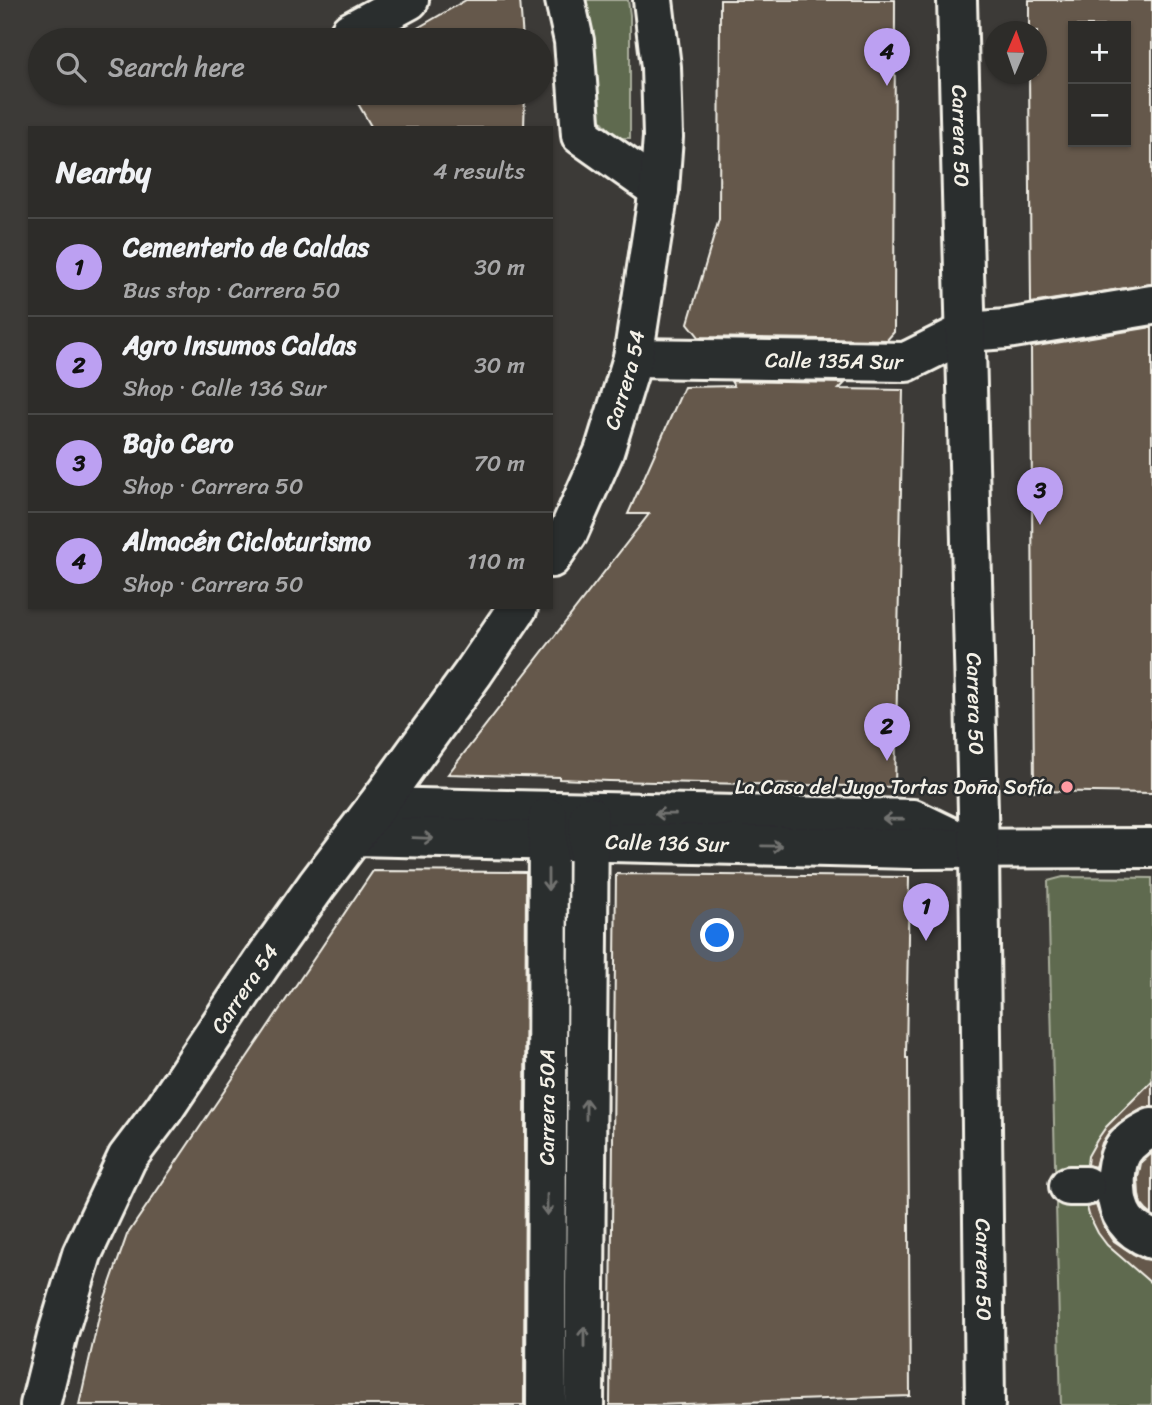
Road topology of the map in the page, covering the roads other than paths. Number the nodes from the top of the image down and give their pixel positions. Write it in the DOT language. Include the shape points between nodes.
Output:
graph roads {
  1 [pos="409,0"];
  2 [pos="565,0"];
  3 [pos="653,0"];
  4 [pos="957,0"];
  5 [pos="357,28"];
  6 [pos="659,190"];
  7 [pos="1152,305"];
  8 [pos="966,332"];
  9 [pos="633,358"];
  10 [pos="553,555"];
  11 [pos="517,609"];
  12 [pos="365,821"];
  13 [pos="548,827"];
  14 [pos="589,827"];
  15 [pos="1152,848"];
  16 [pos="979,850"];
  17 [pos="1152,1128"];
  18 [pos="1152,1239"];
  19 [pos="40,1405"];
  20 [pos="546,1405"];
  21 [pos="584,1405"];
  22 [pos="985,1405"];
  1 -- 5 [label="street"];
  2 -- 6 [label="street" via="581,135"];
  3 -- 6 [label="street, Carrera 54" via="661,67"];
  4 -- 8 [label="street, Carrera 50"];
  6 -- 9 [label="street, Carrera 54"];
  7 -- 8 [label="street, Calle 135A Sur"];
  8 -- 9 [label="street, Calle 135A Sur" via="906,362"];
  8 -- 16 [label="street, Carrera 50"];
  9 -- 10 [label="street, Carrera 54" via="604,452 568,533"];
  11 -- 12 [label="street, Carrera 54"];
  12 -- 13 [label="street, Calle 136 Sur"];
  12 -- 19 [label="street, Carrera 54" via="127,1158 82,1254"];
  13 -- 14 [label="street, Calle 136 Sur"];
  13 -- 20 [label="street, Carrera 50A, one-way"];
  14 -- 16 [label="street, Calle 136 Sur"];
  21 -- 14 [label="street, Carrera 50A, one-way"];
  15 -- 16 [label="street, Calle 136 Sur"];
  16 -- 22 [label="street, Carrera 50"];
  17 -- 18 [label="street" via="1134,1138 1115,1168 1091,1185 1116,1204 1140,1235"];
}
